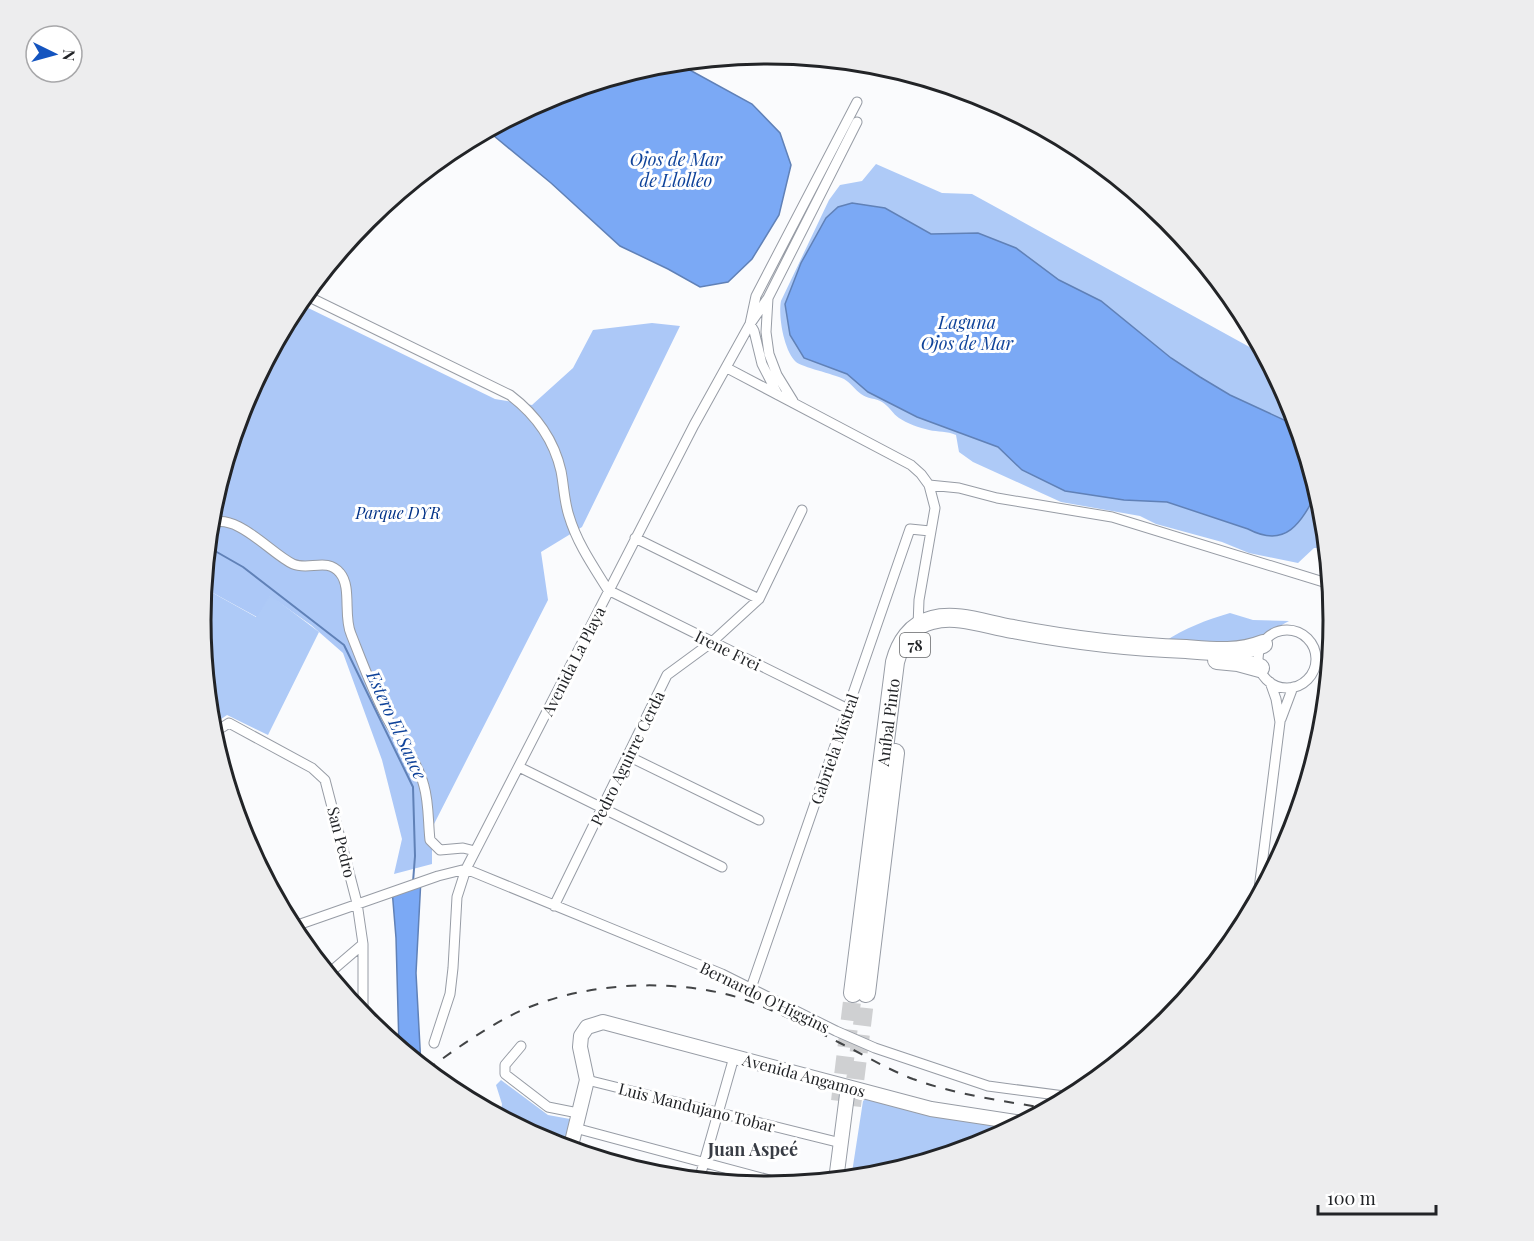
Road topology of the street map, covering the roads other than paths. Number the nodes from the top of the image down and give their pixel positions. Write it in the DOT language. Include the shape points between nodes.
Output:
graph roads {
  1 [pos="857,102"];
  2 [pos="857,122"];
  3 [pos="768,298"];
  4 [pos="314,299"];
  5 [pos="750,324"];
  6 [pos="727,368"];
  7 [pos="780,397"];
  8 [pos="796,406"];
  9 [pos="929,485"];
  10 [pos="802,510"];
  11 [pos="220,521"];
  12 [pos="930,531"];
  13 [pos="636,538"];
  14 [pos="1322,581"];
  15 [pos="608,590"];
  16 [pos="759,599"];
  17 [pos="919,633"];
  18 [pos="712,642"];
  19 [pos="1263,644"];
  20 [pos="1265,675"];
  21 [pos="1293,687"];
  22 [pos="848,709"];
  23 [pos="1280,722"];
  24 [pos="222,728"];
  25 [pos="628,756"];
  26 [pos="519,767"];
  27 [pos="602,809"];
  28 [pos="759,820"];
  29 [pos="475,851"];
  30 [pos="722,867"];
  31 [pos="466,869"];
  32 [pos="1261,877"];
  33 [pos="357,903"];
  34 [pos="554,906"];
  35 [pos="301,924"];
  36 [pos="363,944"];
  37 [pos="334,969"];
  38 [pos="751,988"];
  39 [pos="860,993"];
  40 [pos="363,1002"];
  41 [pos="434,1042"];
  42 [pos="521,1046"];
  43 [pos="735,1057"];
  44 [pos="587,1080"];
  45 [pos="848,1087"];
  46 [pos="1058,1094"];
  47 [pos="578,1113"];
  48 [pos="718,1113"];
  49 [pos="1009,1121"];
  50 [pos="574,1128"];
  51 [pos="572,1141"];
  52 [pos="841,1143"];
  53 [pos="704,1163"];
  54 [pos="837,1172"];
  55 [pos="701,1173"];
  56 [pos="752,1176"];
  1 -- 5 [label="street" via="756,296"];
  2 -- 3 [label="street, Avenida La Playa"];
  3 -- 5 [label="street, Avenida La Playa"];
  3 -- 8 [label="street" via="769,354"];
  4 -- 15 [label="street" via="510,395 528,410 554,449 573,528"];
  5 -- 6 [label="street, Avenida La Playa"];
  5 -- 7 [label="street" via="762,364"];
  6 -- 7 [label="street"];
  6 -- 13 [label="street, Avenida La Playa"];
  7 -- 8 [label="street"];
  8 -- 9 [label="street" via="911,465"];
  9 -- 12 [label="street" via="935,508"];
  9 -- 14 [label="street" via="1112,517"];
  10 -- 16 [label="street, Pedro Aguirre Cerda"];
  11 -- 29 [label="street" via="249,533 292,564 324,564 341,574 348,628 386,716 424,785 430,840 444,851"];
  12 -- 17 [label="street" via="919,600"];
  12 -- 22 [label="street, Gabriela Mistral" via="910,529"];
  13 -- 15 [label="street, Avenida La Playa"];
  13 -- 16 [label="street"];
  15 -- 18 [label="street, Irene Frei"];
  15 -- 26 [label="street, Avenida La Playa"];
  16 -- 18 [label="street, Pedro Aguirre Cerda"];
  17 -- 19 [label="highway, 78" via="933,620 956,618 1139,647 1235,651"];
  17 -- 20 [label="highway, 78" via="949,629 1090,652 1225,661"];
  17 -- 39 [label="highway, Aníbal Pinto / 78" via="903,641 895,662"];
  18 -- 22 [label="street, Irene Frei"];
  18 -- 25 [label="street, Pedro Aguirre Cerda" via="667,675"];
  19 -- 20 [label="street" via="1258,655"];
  19 -- 21 [label="street" via="1270,636 1286,630 1302,634 1311,643 1315,654 1313,671"];
  20 -- 21 [label="street" via="1281,687"];
  20 -- 23 [label="street" via="1276,699"];
  21 -- 23 [label="street"];
  22 -- 38 [label="street, Gabriela Mistral"];
  23 -- 32 [label="street"];
  24 -- 33 [label="street, San Pedro" via="229,723 312,768 325,780"];
  25 -- 27 [label="street, Pedro Aguirre Cerda"];
  25 -- 28 [label="street"];
  26 -- 27 [label="street"];
  26 -- 29 [label="street, Avenida La Playa"];
  27 -- 30 [label="street"];
  27 -- 34 [label="street, Pedro Aguirre Cerda"];
  29 -- 31 [label="street, Avenida La Playa"];
  31 -- 33 [label="street"];
  31 -- 34 [label="street, Bernardo O'Higgins"];
  31 -- 41 [label="street, Avenida La Playa" via="456,897 450,994"];
  33 -- 35 [label="street"];
  33 -- 36 [label="street, San Pedro"];
  34 -- 38 [label="street, Bernardo O'Higgins"];
  36 -- 37 [label="street"];
  36 -- 40 [label="street, San Pedro"];
  38 -- 46 [label="street, Bernardo O'Higgins" via="875,1048 988,1086"];
  42 -- 47 [label="street" via="505,1065 505,1074 548,1107"];
  43 -- 44 [label="street, Avenida Angamos" via="598,1022 587,1027 579,1047"];
  43 -- 45 [label="street, Avenida Angamos"];
  43 -- 48 [label="street"];
  44 -- 47 [label="street"];
  44 -- 48 [label="street, Luis Mandujano Tobar"];
  45 -- 49 [label="street, Avenida Angamos" via="931,1109"];
  45 -- 52 [label="street"];
  47 -- 50 [label="street"];
  48 -- 52 [label="street, Luis Mandujano Tobar"];
  48 -- 53 [label="street"];
  50 -- 51 [label="street"];
  50 -- 53 [label="street"];
  52 -- 54 [label="street"];
  53 -- 55 [label="street"];
  53 -- 56 [label="street"];
}
